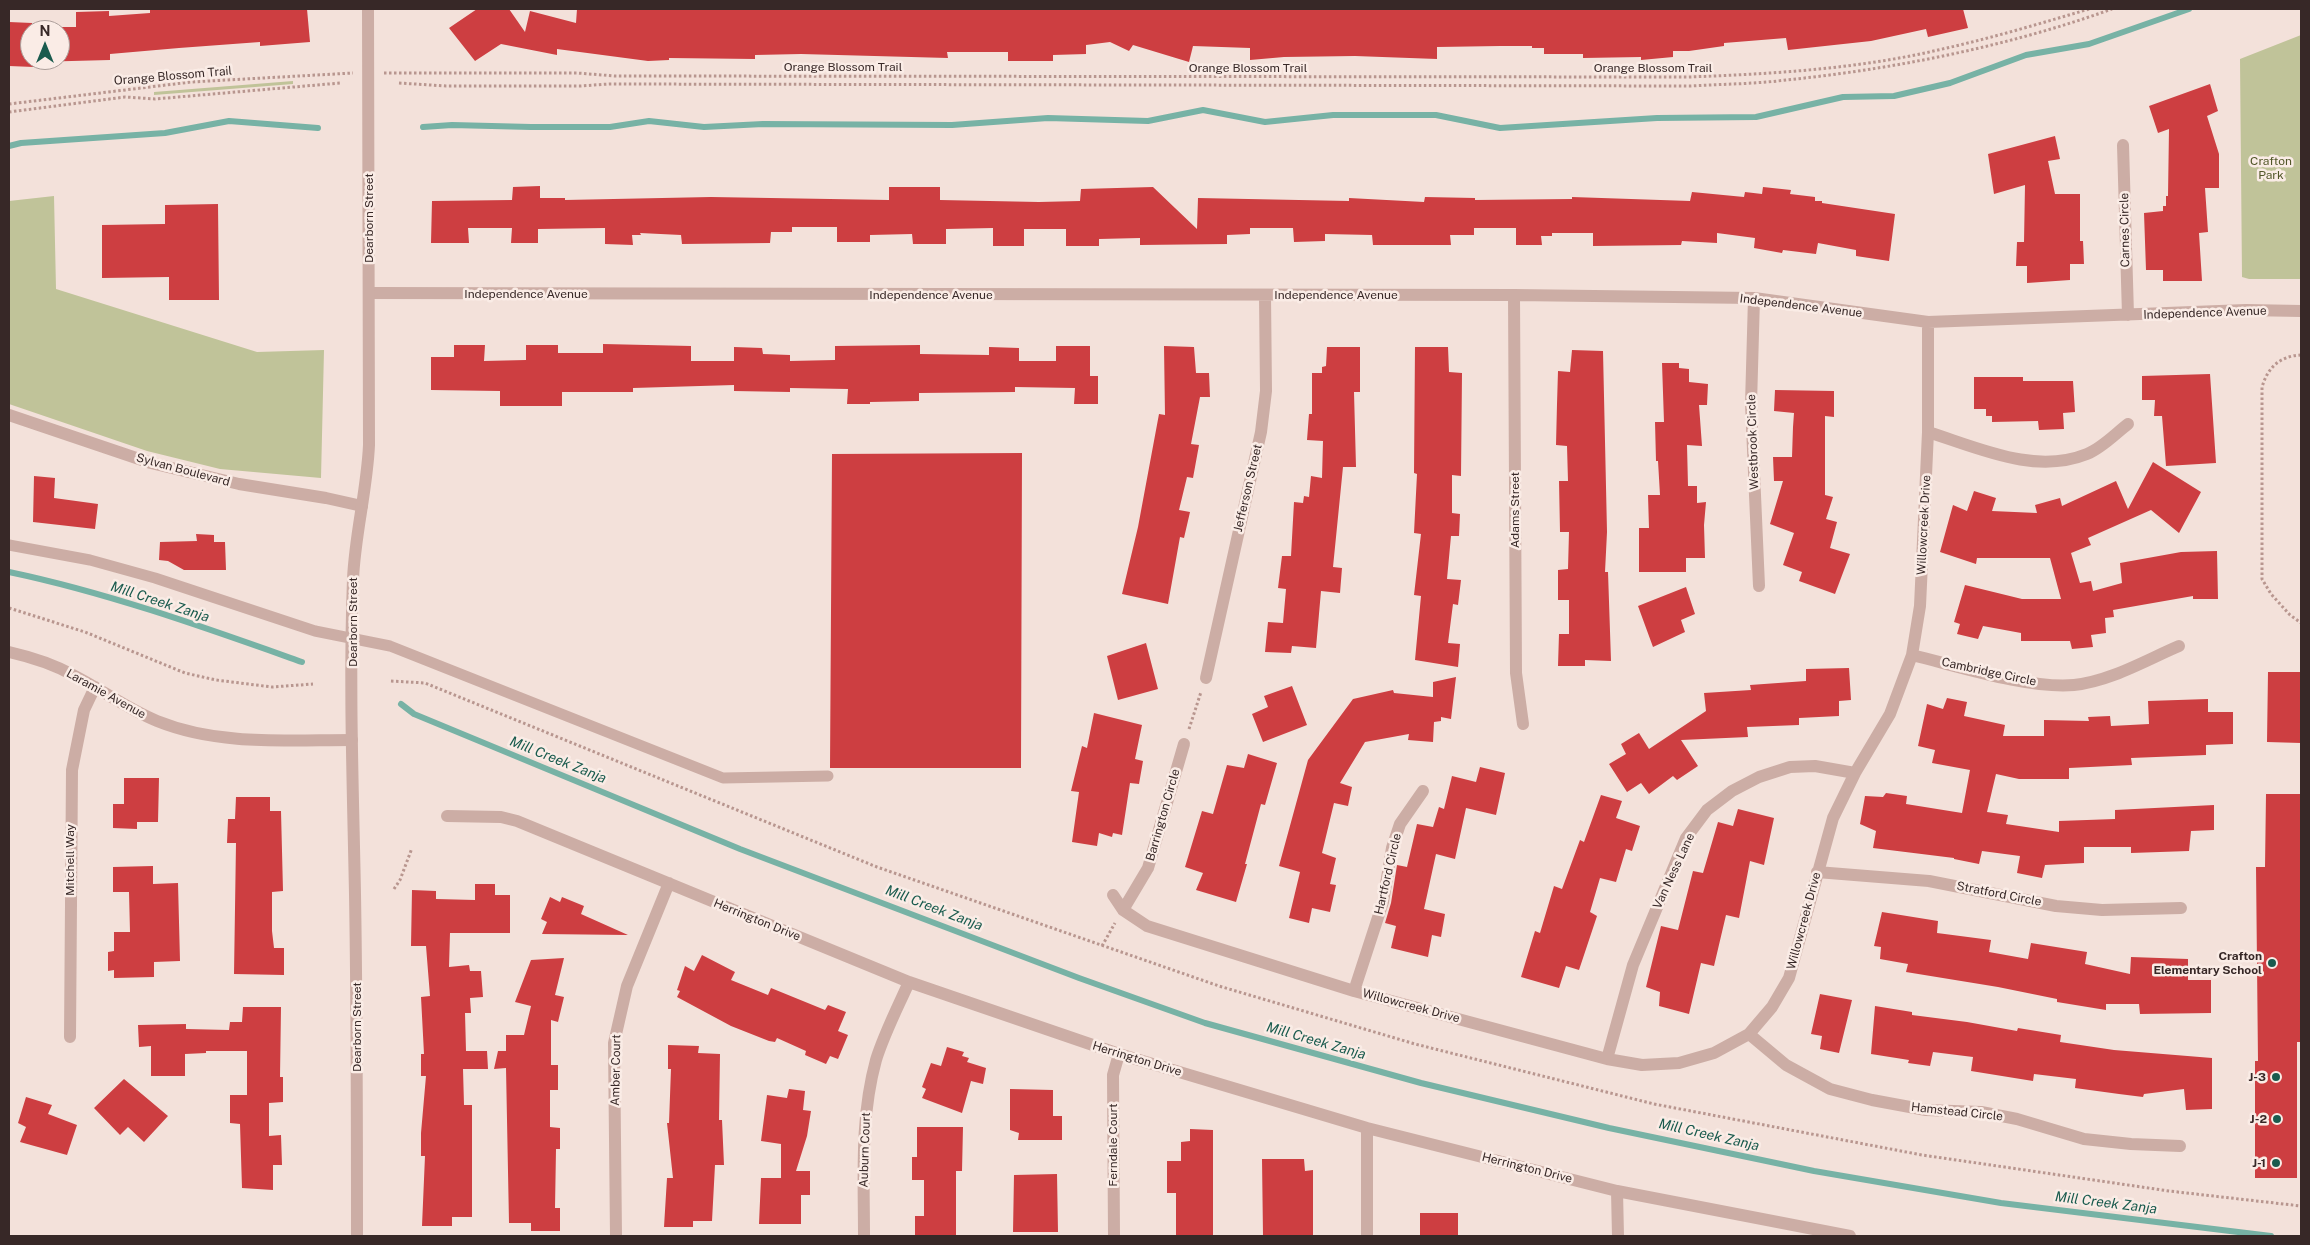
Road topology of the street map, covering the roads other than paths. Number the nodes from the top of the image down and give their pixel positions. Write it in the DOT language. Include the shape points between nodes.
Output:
graph roads {
  1 [pos="368,9"];
  2 [pos="2123,145"];
  3 [pos="370,293"];
  4 [pos="1265,296"];
  5 [pos="1514,296"];
  6 [pos="1754,298"];
  7 [pos="2301,311"];
  8 [pos="2128,315"];
  9 [pos="1928,322"];
  10 [pos="9,415"];
  11 [pos="2128,424"];
  12 [pos="1928,432"];
  13 [pos="362,506"];
  14 [pos="9,545"];
  15 [pos="1759,586"];
  16 [pos="353,638"];
  17 [pos="2178,646"];
  18 [pos="9,652"];
  19 [pos="1912,655"];
  20 [pos="1206,678"];
  21 [pos="95,687"];
  22 [pos="1523,724"];
  23 [pos="352,740"];
  24 [pos="1184,744"];
  25 [pos="1854,773"];
  26 [pos="828,776"];
  27 [pos="1424,791"];
  28 [pos="447,816"];
  29 [pos="1817,872"];
  30 [pos="669,884"];
  31 [pos="1114,895"];
  32 [pos="2180,908"];
  33 [pos="1123,910"];
  34 [pos="909,982"];
  35 [pos="1354,991"];
  36 [pos="1750,1034"];
  37 [pos="70,1037"];
  38 [pos="1119,1054"];
  39 [pos="1607,1059"];
  40 [pos="1367,1128"];
  41 [pos="2180,1146"];
  42 [pos="1617,1192"];
  43 [pos="357,1236"];
  44 [pos="616,1236"];
  45 [pos="864,1236"];
  46 [pos="1114,1236"];
  47 [pos="1368,1236"];
  48 [pos="1618,1236"];
  49 [pos="1850,1236"];
  1 -- 3 [label="street, Dearborn Street"];
  2 -- 8 [label="street, Carnes Circle"];
  3 -- 4 [label="street, Independence Avenue"];
  3 -- 13 [label="street, Dearborn Street" via="369,445"];
  4 -- 5 [label="street, Independence Avenue"];
  4 -- 20 [label="street, Jefferson Street" via="1266,391 1261,432"];
  5 -- 6 [label="street, Independence Avenue"];
  5 -- 22 [label="street, Adams Street" via="1516,673"];
  6 -- 9 [label="street, Independence Avenue"];
  6 -- 15 [label="street, Westbrook Circle" via="1751,404"];
  7 -- 8 [label="street, Independence Avenue"];
  8 -- 9 [label="street, Independence Avenue"];
  9 -- 12 [label="street, Willowcreek Drive"];
  10 -- 13 [label="street, Sylvan Boulevard" via="151,463 239,484"];
  11 -- 12 [label="street" via="2089,453 2060,462 2024,461"];
  12 -- 19 [label="street, Willowcreek Drive" via="1920,606"];
  13 -- 16 [label="street, Dearborn Street" via="355,555"];
  14 -- 16 [label="lane" via="109,565 315,631"];
  16 -- 23 [label="street, Dearborn Street"];
  16 -- 26 [label="lane" via="390,646 723,778"];
  17 -- 19 [label="street, Cambridge Circle" via="2112,676 2074,685 2028,683"];
  18 -- 21 [label="street, Laramie Avenue" via="52,665"];
  19 -- 25 [label="street, Willowcreek Drive" via="1890,714"];
  21 -- 23 [label="street, Laramie Avenue" via="156,721 214,738 244,741"];
  21 -- 37 [label="street, Mitchell Way" via="84,710 72,770"];
  23 -- 43 [label="street, Dearborn Street" via="358,1030"];
  24 -- 33 [label="street, Barrington Circle" via="1148,868"];
  25 -- 29 [label="street, Willowcreek Drive" via="1833,818"];
  25 -- 39 [label="street, Van Ness Lane" via="1815,766 1790,767 1759,777 1732,791 1707,810 1686,838 1633,966"];
  27 -- 35 [label="street, Hartford Circle" via="1400,824 1392,848 1383,902"];
  28 -- 30 [label="street, Herrington Drive" via="501,817 517,821"];
  29 -- 32 [label="street, Stratford Circle" via="1930,881 2056,906 2102,910"];
  29 -- 36 [label="street, Willowcreek Drive" via="1789,978 1772,1007"];
  30 -- 34 [label="street, Herrington Drive"];
  30 -- 44 [label="street, Amber Court" via="627,986 614,1043"];
  31 -- 33 [label="street, Willowcreek Drive"];
  33 -- 35 [label="street, Willowcreek Drive" via="1147,926"];
  34 -- 38 [label="street, Herrington Drive"];
  34 -- 45 [label="street, Auburn Court" via="877,1058 869,1090 864,1135"];
  35 -- 39 [label="street, Willowcreek Drive"];
  36 -- 39 [label="street, Willowcreek Drive" via="1714,1053 1679,1064 1642,1064"];
  36 -- 41 [label="street, Hamstead Circle" via="1786,1064 1830,1089 1872,1100 1926,1110 1981,1112 2084,1139"];
  38 -- 40 [label="street, Herrington Drive"];
  38 -- 46 [label="street, Ferndale Court" via="1113,1075"];
  40 -- 42 [label="street, Herrington Drive"];
  40 -- 47 [label="street"];
  42 -- 48 [label="street"];
  42 -- 49 [label="street, Herrington Drive"];
}
